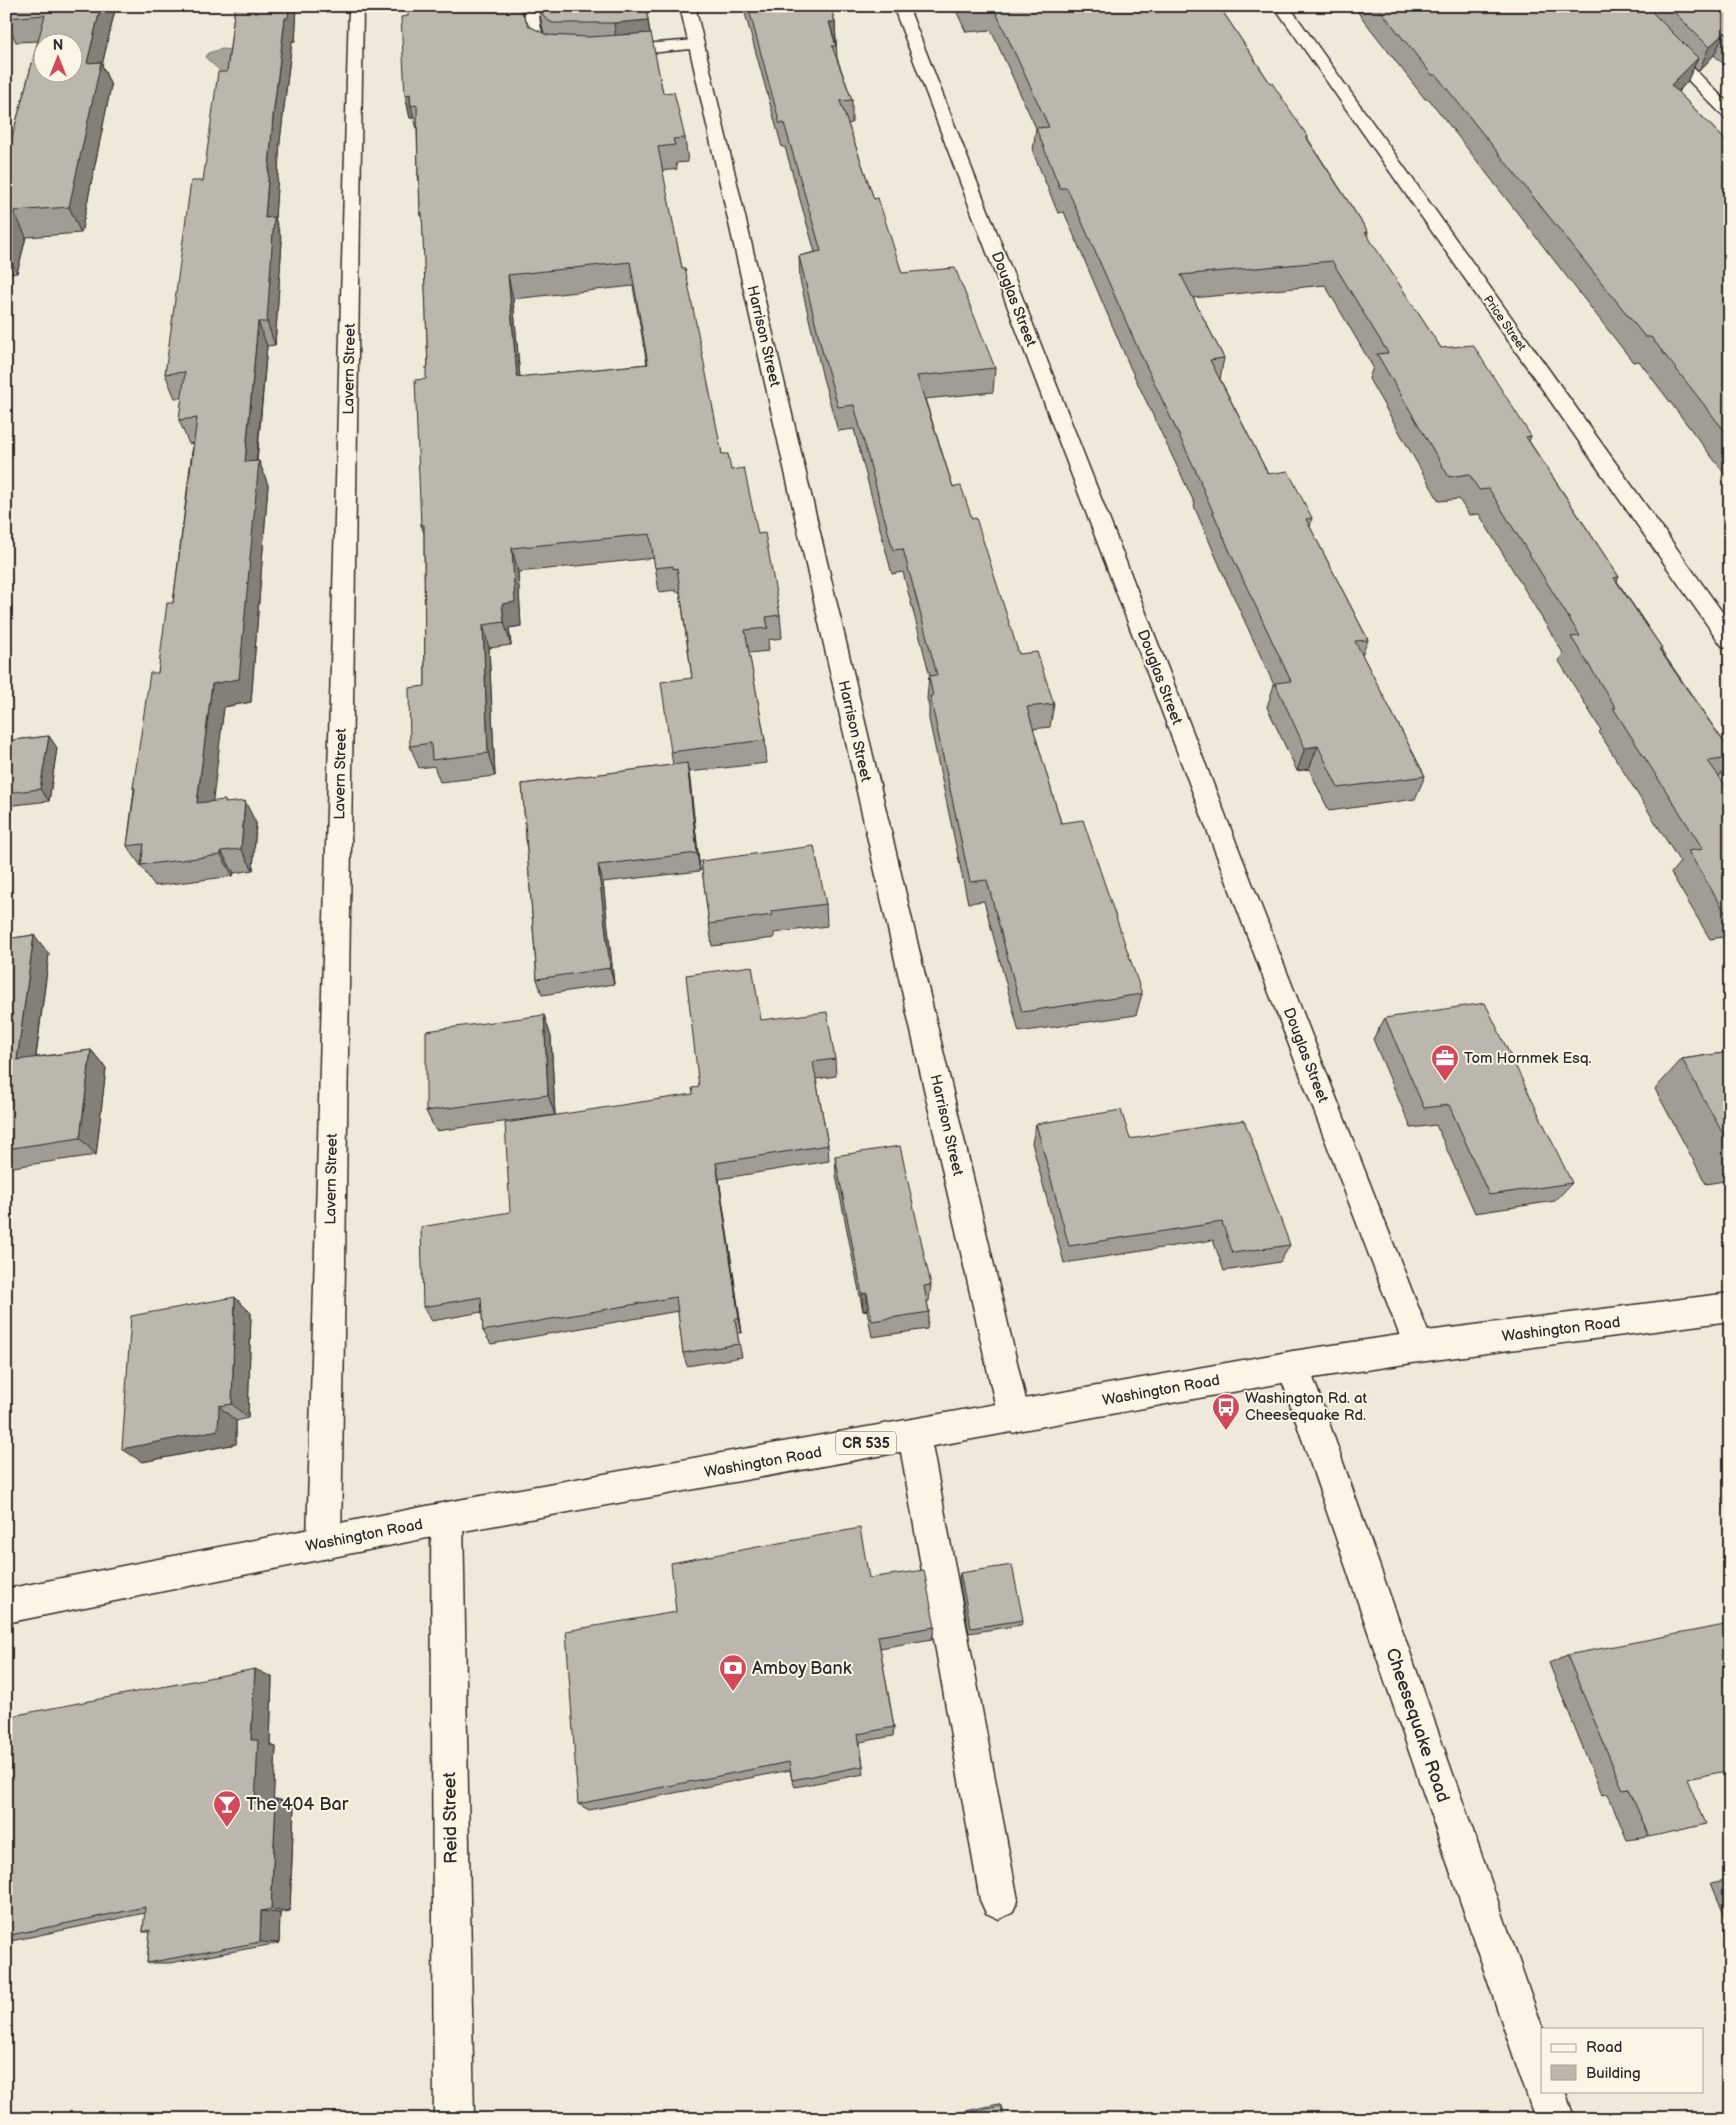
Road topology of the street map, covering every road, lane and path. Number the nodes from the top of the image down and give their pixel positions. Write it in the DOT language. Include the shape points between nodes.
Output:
graph roads {
  1 [pos="356,6"];
  2 [pos="531,6"];
  3 [pos="687,6"];
  4 [pos="900,6"];
  5 [pos="1281,6"];
  6 [pos="1623,6"];
  7 [pos="696,45"];
  8 [pos="608,52"];
  9 [pos="569,54"];
  10 [pos="1730,114"];
  11 [pos="1730,640"];
  12 [pos="1730,1306"];
  13 [pos="1419,1347"];
  14 [pos="1293,1366"];
  15 [pos="1014,1417"];
  16 [pos="914,1435"];
  17 [pos="447,1518"];
  18 [pos="324,1542"];
  19 [pos="6,1606"];
  20 [pos="999,1900"];
  21 [pos="1541,2080"];
  22 [pos="1545,2092"];
  23 [pos="454,2119"];
  24 [pos="1555,2119"];
  1 -- 18 [label="street, Lavern Street"];
  2 -- 9 [label="street" via="534,38 545,50"];
  3 -- 7 [label="street, Harrison Street"];
  4 -- 13 [label="street, Douglas Street"];
  5 -- 11 [label="street, Price Street"];
  6 -- 10 [label="street"];
  7 -- 8 [label="street"];
  7 -- 15 [label="street, Harrison Street"];
  12 -- 13 [label="street, Washington Road / CR 535"];
  13 -- 14 [label="street, Washington Road / CR 535"];
  14 -- 15 [label="street, Washington Road / CR 535"];
  14 -- 21 [label="street, Cheesequake Road"];
  15 -- 16 [label="street, Washington Road / CR 535"];
  16 -- 17 [label="street, Washington Road / CR 535"];
  16 -- 20 [label="street"];
  17 -- 18 [label="street, Washington Road / CR 535"];
  17 -- 23 [label="street, Reid Street"];
  18 -- 19 [label="street, Washington Road / CR 535"];
  22 -- 24 [label="street"];
}
